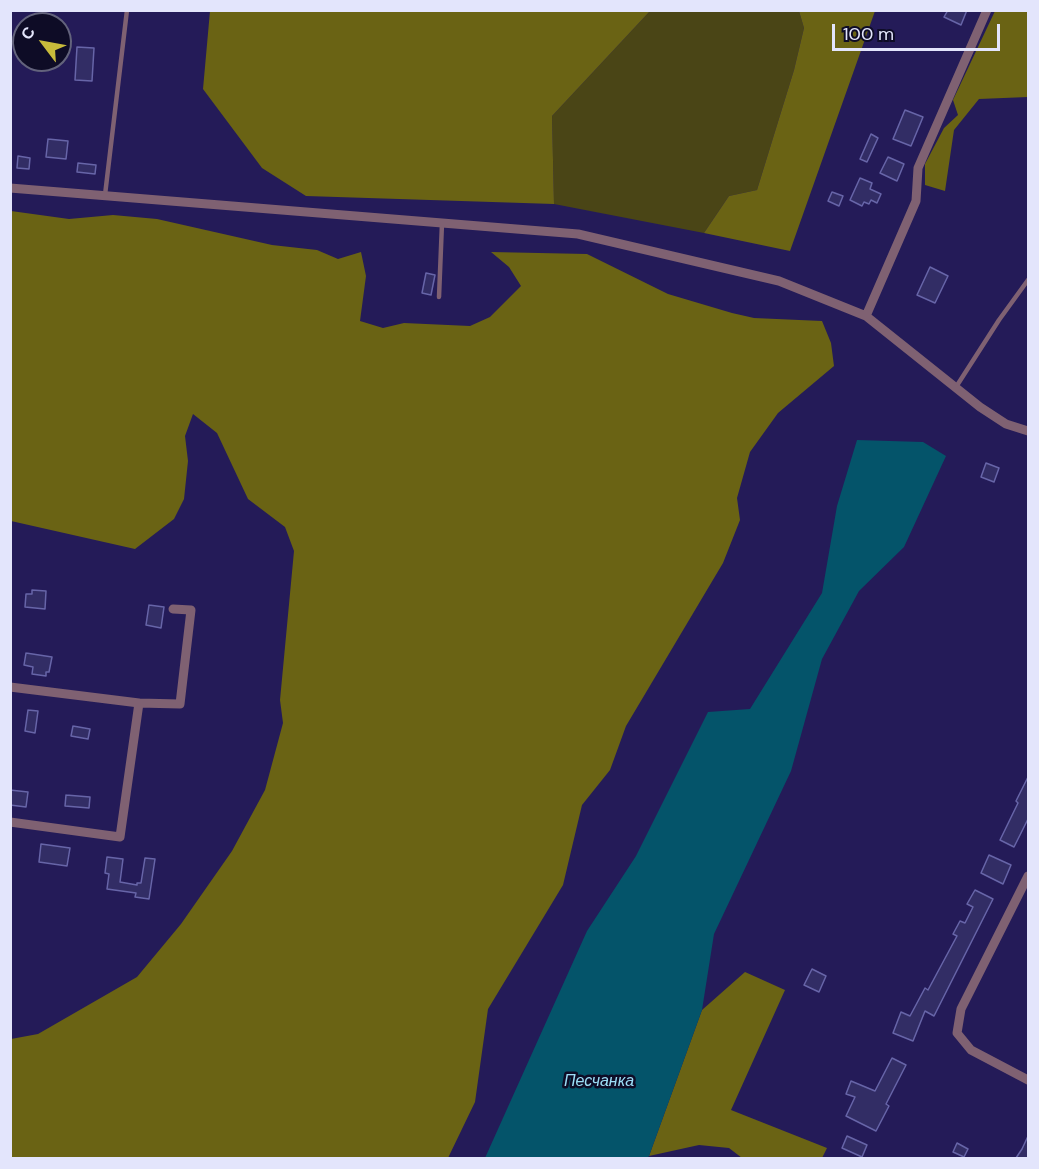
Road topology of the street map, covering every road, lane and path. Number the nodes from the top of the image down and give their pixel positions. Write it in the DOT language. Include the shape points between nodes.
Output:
graph roads {
  1 [pos="127,10"];
  2 [pos="987,10"];
  3 [pos="10,188"];
  4 [pos="105,196"];
  5 [pos="442,223"];
  6 [pos="1029,280"];
  7 [pos="439,297"];
  8 [pos="866,316"];
  9 [pos="956,387"];
  10 [pos="1029,432"];
  11 [pos="173,609"];
  12 [pos="10,687"];
  13 [pos="139,703"];
  14 [pos="10,822"];
  15 [pos="1029,876"];
  16 [pos="1029,1080"];
  1 -- 4 [label="lane"];
  2 -- 8 [label="street" via="918,168 916,201"];
  3 -- 4 [label="street"];
  4 -- 5 [label="street"];
  5 -- 7 [label="lane"];
  5 -- 8 [label="street" via="578,234 779,281"];
  6 -- 9 [label="lane"];
  8 -- 9 [label="street"];
  9 -- 10 [label="street" via="1006,424"];
  11 -- 13 [label="street" via="191,610 180,704"];
  12 -- 13 [label="street"];
  13 -- 14 [label="street" via="120,837"];
  15 -- 16 [label="street" via="961,1009 957,1033 971,1050"];
}
